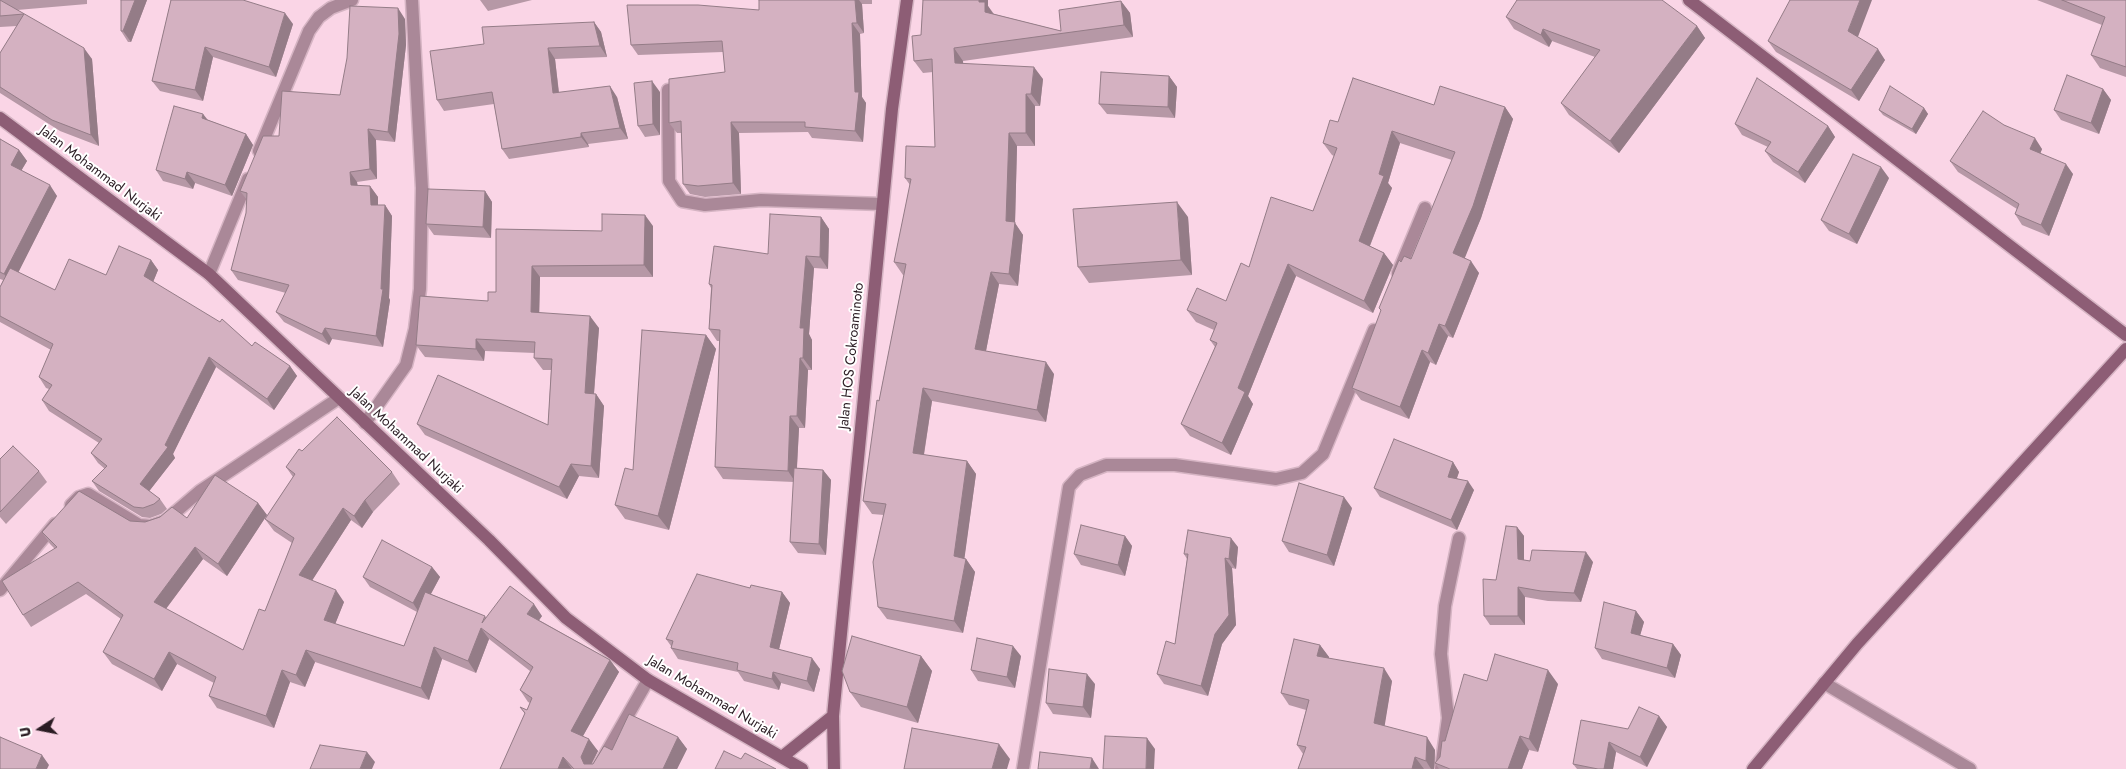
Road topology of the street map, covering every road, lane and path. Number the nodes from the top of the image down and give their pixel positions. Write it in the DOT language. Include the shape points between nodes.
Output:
graph roads {
  1 [pos="352,0"];
  2 [pos="412,0"];
  3 [pos="907,0"];
  4 [pos="1689,0"];
  5 [pos="668,90"];
  6 [pos="0,118"];
  7 [pos="882,204"];
  8 [pos="1425,208"];
  9 [pos="209,274"];
  10 [pos="1395,281"];
  11 [pos="1380,317"];
  12 [pos="2126,335"];
  13 [pos="2126,349"];
  14 [pos="339,398"];
  15 [pos="365,423"];
  16 [pos="1459,538"];
  17 [pos="0,590"];
  18 [pos="648,680"];
  19 [pos="1824,683"];
  20 [pos="832,716"];
  21 [pos="782,757"];
  22 [pos="597,769"];
  23 [pos="802,769"];
  24 [pos="834,769"];
  25 [pos="1023,769"];
  26 [pos="1441,769"];
  27 [pos="1753,769"];
  28 [pos="1970,769"];
  1 -- 9 [label="street" via="330,8 309,31"];
  2 -- 15 [label="street" via="422,188 420,289 406,364"];
  3 -- 7 [label="street, Jalan HOS Cokroaminoto"];
  4 -- 12 [label="street"];
  5 -- 7 [label="street" via="669,181 682,201 705,205 761,200"];
  6 -- 9 [label="street, Jalan Mohammad Nurjaki"];
  7 -- 20 [label="street, Jalan HOS Cokroaminoto"];
  8 -- 10 [label="street"];
  9 -- 14 [label="street, Jalan Mohammad Nurjaki"];
  11 -- 25 [label="street" via="1323,454 1302,472 1276,479 1175,465 1106,465 1080,475 1069,487"];
  13 -- 19 [label="street"];
  14 -- 15 [label="street, Jalan Mohammad Nurjaki"];
  14 -- 17 [label="street" via="200,491 166,521 151,526 139,525 88,494 79,497"];
  15 -- 18 [label="street, Jalan Mohammad Nurjaki" via="566,618"];
  16 -- 26 [label="street" via="1445,606 1441,654 1448,718"];
  18 -- 21 [label="street, Jalan Mohammad Nurjaki"];
  18 -- 22 [label="street"];
  19 -- 27 [label="street"];
  19 -- 28 [label="street"];
  20 -- 21 [label="street"];
  20 -- 24 [label="street, Jalan HOS Cokroaminoto"];
  21 -- 23 [label="street, Jalan Mohammad Nurjaki"];
}
